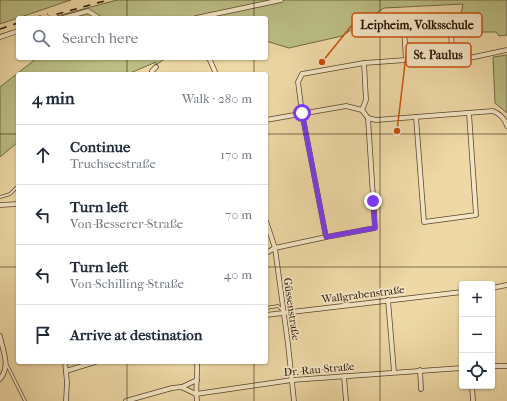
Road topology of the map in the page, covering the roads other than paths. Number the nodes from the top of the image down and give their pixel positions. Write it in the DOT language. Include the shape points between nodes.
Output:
graph roads {
  1 [pos="281,0"];
  2 [pos="70,16"];
  3 [pos="96,16"];
  4 [pos="205,16"];
  5 [pos="404,28"];
  6 [pos="362,29"];
  7 [pos="16,33"];
  8 [pos="0,37"];
  9 [pos="507,50"];
  10 [pos="452,59"];
  11 [pos="210,60"];
  12 [pos="406,60"];
  13 [pos="364,63"];
  14 [pos="156,67"];
  15 [pos="153,72"];
  16 [pos="215,72"];
  17 [pos="362,110"];
  18 [pos="302,113"];
  19 [pos="468,113"];
  20 [pos="416,117"];
  21 [pos="368,118"];
  22 [pos="268,120"];
  23 [pos="507,126"];
  24 [pos="16,188"];
  25 [pos="0,197"];
  26 [pos="16,204"];
  27 [pos="0,205"];
  28 [pos="268,227"];
  29 [pos="326,237"];
  30 [pos="275,248"];
  31 [pos="268,252"];
  32 [pos="507,285"];
  33 [pos="495,287"];
  34 [pos="459,292"];
  35 [pos="388,300"];
  36 [pos="268,308"];
  37 [pos="284,312"];
  38 [pos="268,314"];
  39 [pos="0,336"];
  40 [pos="65,364"];
  41 [pos="89,364"];
  42 [pos="197,364"];
  43 [pos="7,365"];
  44 [pos="495,366"];
  45 [pos="507,366"];
  46 [pos="459,368"];
  47 [pos="420,370"];
  48 [pos="66,371"];
  49 [pos="394,372"];
  50 [pos="344,376"];
  51 [pos="0,379"];
  52 [pos="197,380"];
  53 [pos="292,380"];
  54 [pos="181,387"];
  55 [pos="421,389"];
  56 [pos="472,389"];
  57 [pos="196,394"];
  58 [pos="25,401"];
  59 [pos="66,401"];
  60 [pos="126,401"];
  61 [pos="197,401"];
  62 [pos="294,401"];
  63 [pos="346,401"];
  64 [pos="473,401"];
  1 -- 4 [label="street"];
  2 -- 3 [label="street" via="88,11"];
  5 -- 6 [label="street"];
  5 -- 10 [label="street" via="451,26"];
  5 -- 12 [label="street"];
  7 -- 8 [label="street"];
  9 -- 10 [label="street"];
  10 -- 12 [label="street"];
  11 -- 16 [label="street"];
  12 -- 13 [label="street"];
  13 -- 17 [label="street" via="366,100"];
  13 -- 18 [label="street" via="302,74 298,82"];
  14 -- 15 [label="street"];
  17 -- 18 [label="street" via="346,106"];
  17 -- 21 [label="street"];
  18 -- 22 [label="street"];
  18 -- 29 [label="street"];
  19 -- 20 [label="street"];
  19 -- 20 [label="street" via="476,215 424,222"];
  19 -- 23 [label="street" via="493,111 503,118"];
  20 -- 21 [label="street" via="376,120"];
  21 -- 29 [label="street" via="375,228"];
  24 -- 25 [label="lane" via="10,194"];
  26 -- 27 [label="street"];
  28 -- 30 [label="street, Güssenstraße"];
  29 -- 30 [label="street"];
  30 -- 31 [label="street"];
  30 -- 37 [label="street, Güssenstraße"];
  32 -- 33 [label="street"];
  34 -- 35 [label="street, Wallgrabenstraße"];
  35 -- 37 [label="street, Wallgrabenstraße"];
  35 -- 49 [label="street"];
  36 -- 37 [label="lane" via="278,306"];
  37 -- 38 [label="street, Wallgrabenstraße"];
  37 -- 53 [label="street, Güssenstraße"];
  39 -- 43 [label="street"];
  40 -- 48 [label="street"];
  41 -- 48 [label="street"];
  42 -- 52 [label="street"];
  43 -- 51 [label="street"];
  43 -- 58 [label="lane"];
  44 -- 45 [label="street"];
  46 -- 47 [label="street, Dr.-Rau-Straße"];
  47 -- 49 [label="street, Dr.-Rau-Straße"];
  47 -- 55 [label="street"];
  48 -- 59 [label="street"];
  49 -- 50 [label="street, Dr.-Rau-Straße"];
  50 -- 53 [label="street, Dr.-Rau-Straße"];
  50 -- 63 [label="street"];
  52 -- 54 [label="street"];
  52 -- 57 [label="street"];
  53 -- 57 [label="street, Dr.-Rau-Straße"];
  53 -- 62 [label="street, Güssenstraße"];
  54 -- 57 [label="street"];
  54 -- 60 [label="street"];
  56 -- 64 [label="street"];
  57 -- 61 [label="street"];
}
